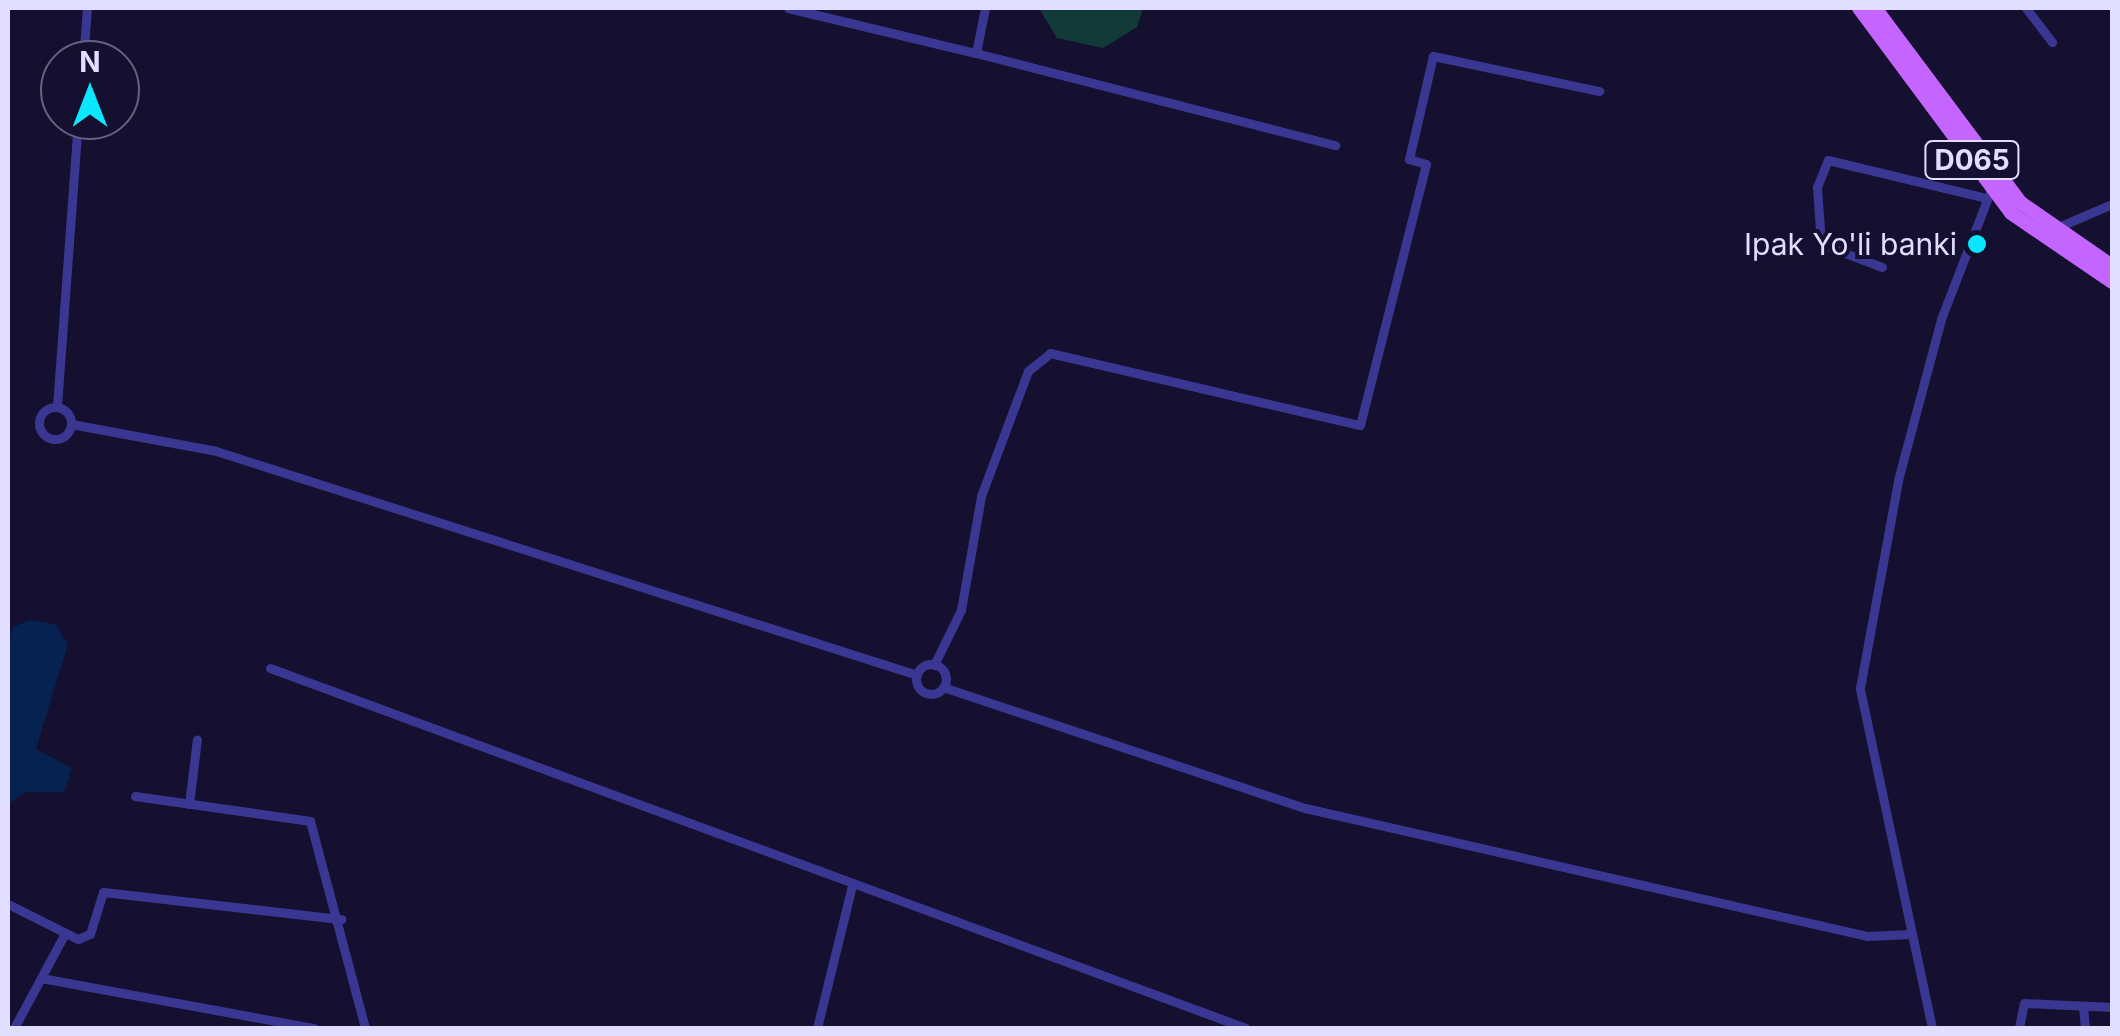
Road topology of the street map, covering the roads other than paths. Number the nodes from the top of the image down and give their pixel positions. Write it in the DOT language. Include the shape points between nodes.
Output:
graph roads {
  1 [pos="87,8"];
  2 [pos="788,8"];
  3 [pos="986,8"];
  4 [pos="1858,8"];
  5 [pos="1875,8"];
  6 [pos="2026,8"];
  7 [pos="85,40"];
  8 [pos="2052,42"];
  9 [pos="976,53"];
  10 [pos="1599,91"];
  11 [pos="77,140"];
  12 [pos="1335,145"];
  13 [pos="1992,186"];
  14 [pos="2112,204"];
  15 [pos="2053,230"];
  16 [pos="1882,266"];
  17 [pos="2112,266"];
  18 [pos="2112,282"];
  19 [pos="57,406"];
  20 [pos="71,424"];
  21 [pos="934,665"];
  22 [pos="270,668"];
  23 [pos="916,675"];
  24 [pos="943,687"];
  25 [pos="197,738"];
  26 [pos="136,796"];
  27 [pos="190,804"];
  28 [pos="852,886"];
  29 [pos="8,904"];
  30 [pos="341,919"];
  31 [pos="1910,934"];
  32 [pos="64,935"];
  33 [pos="41,978"];
  34 [pos="2083,1006"];
  35 [pos="2112,1007"];
  36 [pos="14,1028"];
  37 [pos="314,1028"];
  38 [pos="365,1028"];
  39 [pos="816,1028"];
  40 [pos="1246,1028"];
  41 [pos="1932,1028"];
  42 [pos="2019,1028"];
  43 [pos="2085,1028"];
  1 -- 7 [label="street"];
  2 -- 9 [label="street"];
  3 -- 9 [label="street"];
  4 -- 13 [label="main road, D065"];
  5 -- 13 [label="main road, D065"];
  6 -- 8 [label="street"];
  9 -- 12 [label="street"];
  10 -- 21 [label="street" via="1433,56 1409,159 1426,164 1360,425 1050,353 1028,371 981,496 961,610"];
  11 -- 19 [label="street"];
  13 -- 15 [label="main road, D065"];
  13 -- 16 [label="street" via="1828,160 1816,186 1821,244"];
  13 -- 18 [label="main road, D065" via="2034,234"];
  13 -- 31 [label="street" via="1898,480 1860,688"];
  14 -- 15 [label="street"];
  15 -- 17 [label="main road, D065"];
  19 -- 20 [label="street"];
  19 -- 20 [label="street" via="40,416 40,431 59,438"];
  20 -- 23 [label="street" via="216,451"];
  21 -- 23 [label="street"];
  21 -- 24 [label="street"];
  22 -- 28 [label="street"];
  23 -- 24 [label="street" via="922,692"];
  24 -- 31 [label="street" via="1305,808 1867,936"];
  25 -- 27 [label="street"];
  26 -- 27 [label="street"];
  27 -- 30 [label="street" via="310,821"];
  28 -- 39 [label="street"];
  28 -- 40 [label="street"];
  29 -- 32 [label="street"];
  30 -- 32 [label="street" via="102,892 90,934"];
  30 -- 38 [label="street"];
  31 -- 41 [label="street"];
  32 -- 33 [label="street"];
  33 -- 36 [label="street"];
  33 -- 37 [label="street"];
  34 -- 35 [label="street"];
  34 -- 42 [label="street" via="2024,1003"];
  34 -- 43 [label="street"];
}
